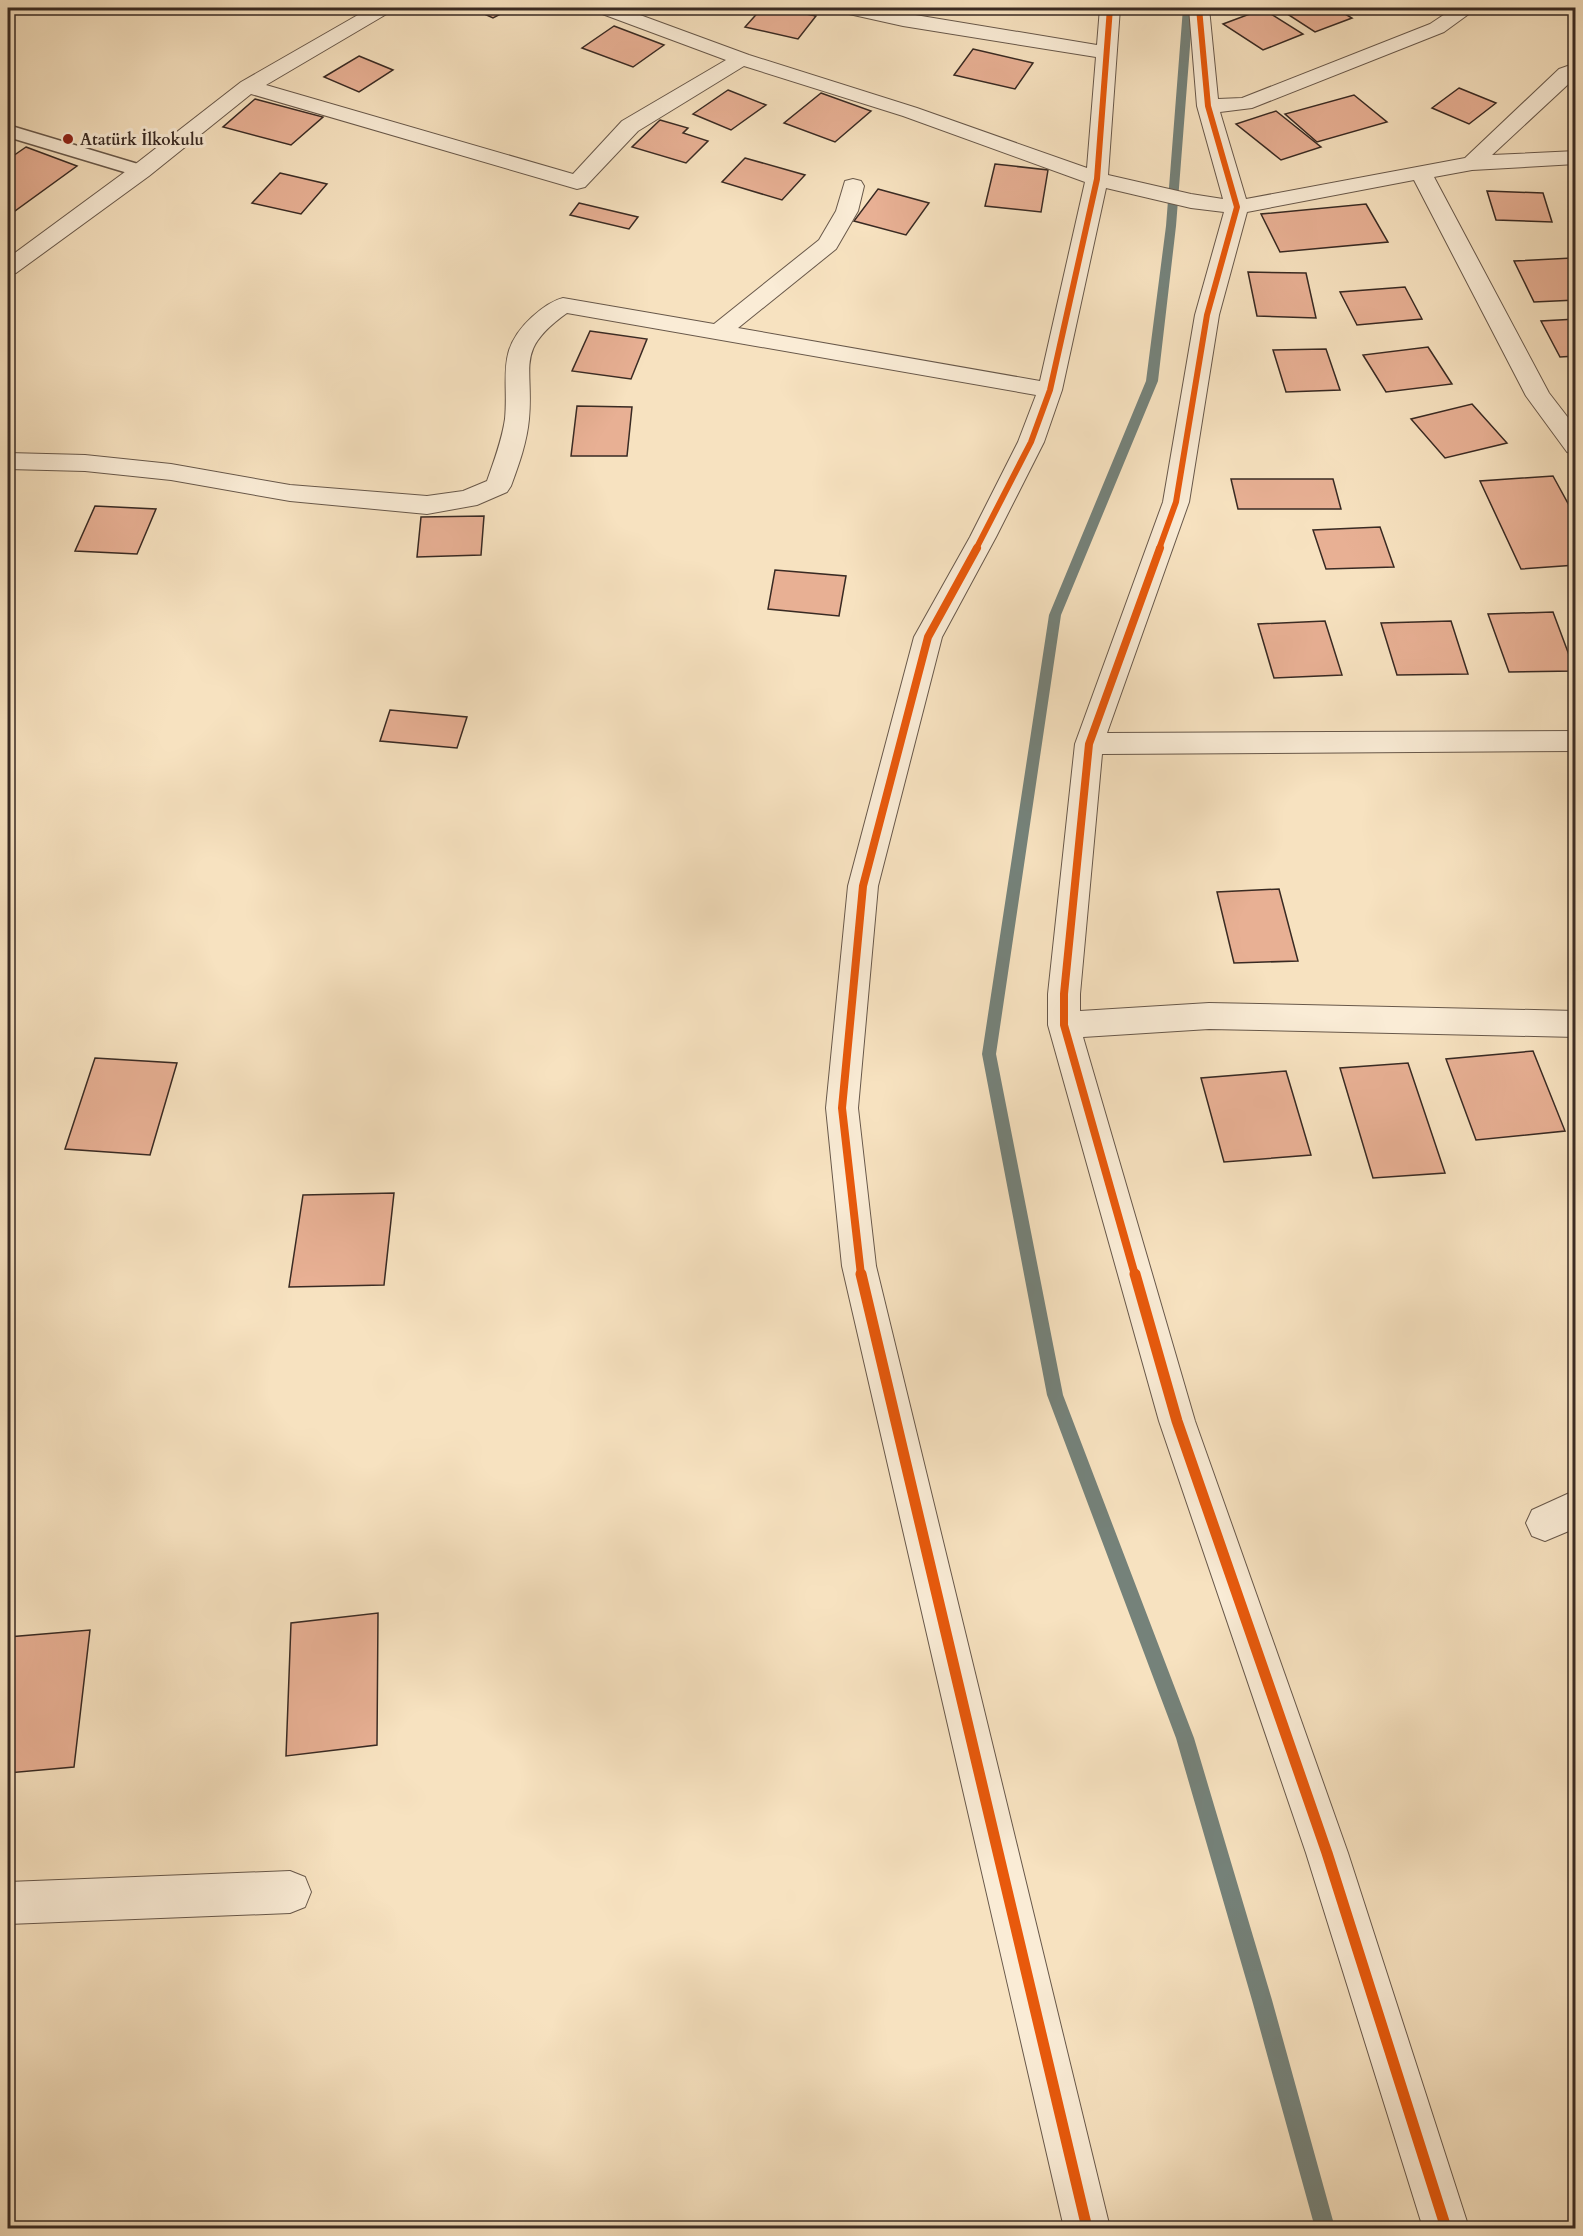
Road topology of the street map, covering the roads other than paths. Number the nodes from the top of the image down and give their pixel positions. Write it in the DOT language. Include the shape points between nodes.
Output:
graph roads {
  1 [pos="383,8"];
  2 [pos="604,8"];
  3 [pos="847,8"];
  4 [pos="1110,8"];
  5 [pos="1198,8"];
  6 [pos="1467,8"];
  7 [pos="1105,52"];
  8 [pos="742,59"];
  9 [pos="1575,69"];
  10 [pos="248,86"];
  11 [pos="1208,106"];
  12 [pos="8,131"];
  13 [pos="1575,157"];
  14 [pos="1472,163"];
  15 [pos="141,171"];
  16 [pos="1421,173"];
  17 [pos="1108,181"];
  18 [pos="853,186"];
  19 [pos="1237,207"];
  20 [pos="8,268"];
  21 [pos="719,332"];
  22 [pos="1050,390"];
  23 [pos="1575,446"];
  24 [pos="8,460"];
  25 [pos="1575,741"];
  26 [pos="1089,744"];
  27 [pos="1575,1024"];
  28 [pos="1064,1025"];
  29 [pos="290,1892"];
  30 [pos="8,1903"];
  31 [pos="1087,2229"];
  32 [pos="1446,2229"];
  1 -- 10 [label="street"];
  2 -- 8 [label="street"];
  3 -- 7 [label="street"];
  4 -- 7 [label="street"];
  5 -- 11 [label="street"];
  6 -- 11 [label="street" via="1437,28 1245,104"];
  7 -- 17 [label="street"];
  8 -- 10 [label="street" via="630,126 578,182"];
  8 -- 17 [label="street"];
  9 -- 14 [label="street" via="1566,73"];
  10 -- 15 [label="street"];
  11 -- 19 [label="street"];
  12 -- 15 [label="lane"];
  13 -- 14 [label="street"];
  14 -- 16 [label="street"];
  15 -- 20 [label="street"];
  16 -- 19 [label="street"];
  16 -- 23 [label="street" via="1538,396"];
  17 -- 19 [label="street" via="1191,201"];
  17 -- 22 [label="street"];
  18 -- 21 [label="street" via="848,211 828,244"];
  19 -- 26 [label="street" via="1207,315 1176,502"];
  21 -- 22 [label="street"];
  21 -- 24 [label="street" via="563,305 539,321 520,347 517,418 511,451 498,486 468,498 427,505 290,493 160,470"];
  22 -- 31 [label="street" via="1031,442 928,638 863,886 842,1108 859,1266"];
  25 -- 26 [label="street"];
  26 -- 28 [label="street"];
  27 -- 28 [label="street" via="1209,1016"];
  28 -- 32 [label="street" via="1177,1421 1328,1853"];
  29 -- 30 [label="street"];
}
